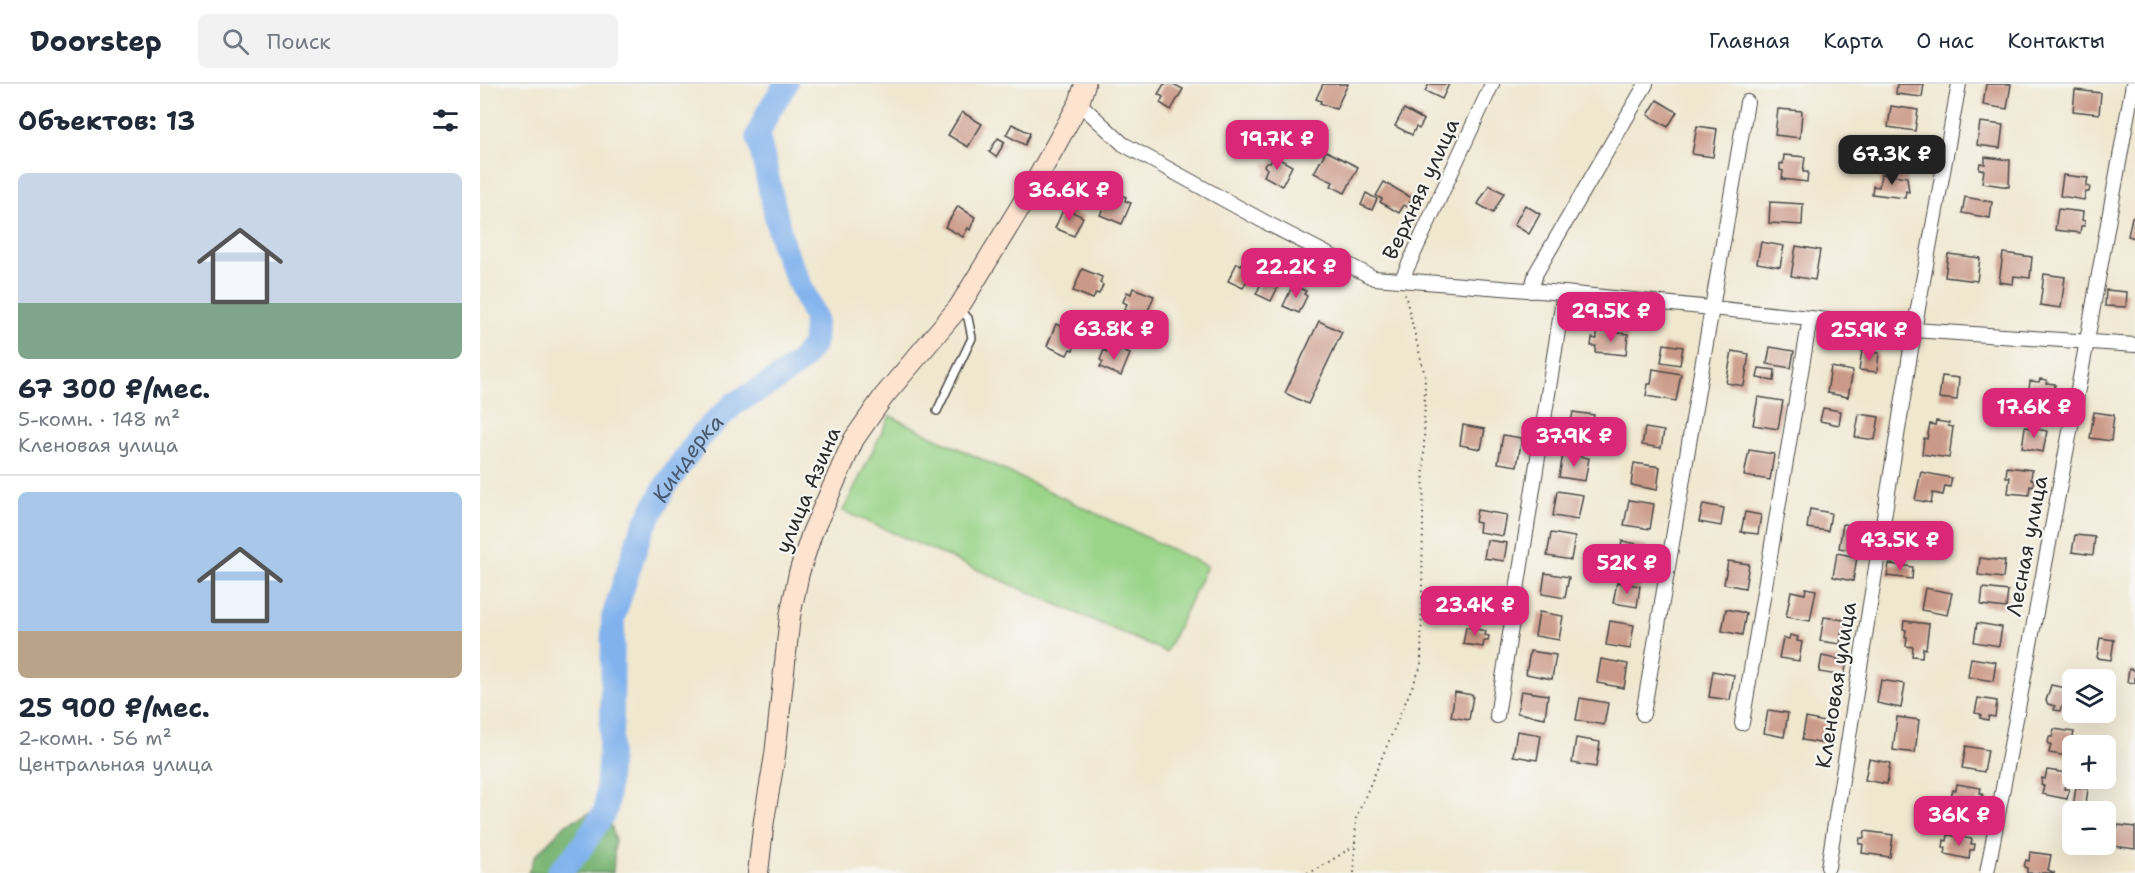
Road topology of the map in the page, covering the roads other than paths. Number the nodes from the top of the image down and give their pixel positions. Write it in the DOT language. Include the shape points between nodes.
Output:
graph roads {
  1 [pos="1492,84"];
  2 [pos="1646,84"];
  3 [pos="1959,84"];
  4 [pos="2133,84"];
  5 [pos="1082,93"];
  6 [pos="1747,102"];
  7 [pos="1402,279"];
  8 [pos="1531,291"];
  9 [pos="1564,293"];
  10 [pos="959,307"];
  11 [pos="1710,308"];
  12 [pos="1810,318"];
  13 [pos="1914,330"];
  14 [pos="2087,340"];
  15 [pos="2135,345"];
  16 [pos="938,411"];
  17 [pos="1643,714"];
  18 [pos="1497,716"];
  19 [pos="1742,723"];
  20 [pos="1828,867"];
  21 [pos="758,873"];
  22 [pos="1986,873"];
  1 -- 7 [label="street, Верхняя улица"];
  2 -- 8 [label="street" via="1536,273"];
  3 -- 13 [label="street, Кленовая улица"];
  4 -- 14 [label="street, Лесная улица"];
  5 -- 7 [label="street" via="1123,144 1374,278"];
  5 -- 10 [label="street, улица Азина" via="1034,186"];
  6 -- 11 [label="street"];
  7 -- 8 [label="street"];
  8 -- 9 [label="street"];
  9 -- 11 [label="street"];
  9 -- 18 [label="street"];
  10 -- 16 [label="lane" via="968,318 972,338"];
  10 -- 21 [label="street, улица Азина" via="884,396 854,439 812,533 790,616"];
  11 -- 12 [label="street"];
  11 -- 17 [label="street"];
  12 -- 13 [label="street"];
  12 -- 19 [label="street"];
  13 -- 14 [label="street"];
  13 -- 20 [label="street, Кленовая улица"];
  14 -- 15 [label="street"];
  14 -- 22 [label="street, Лесная улица"];
}
